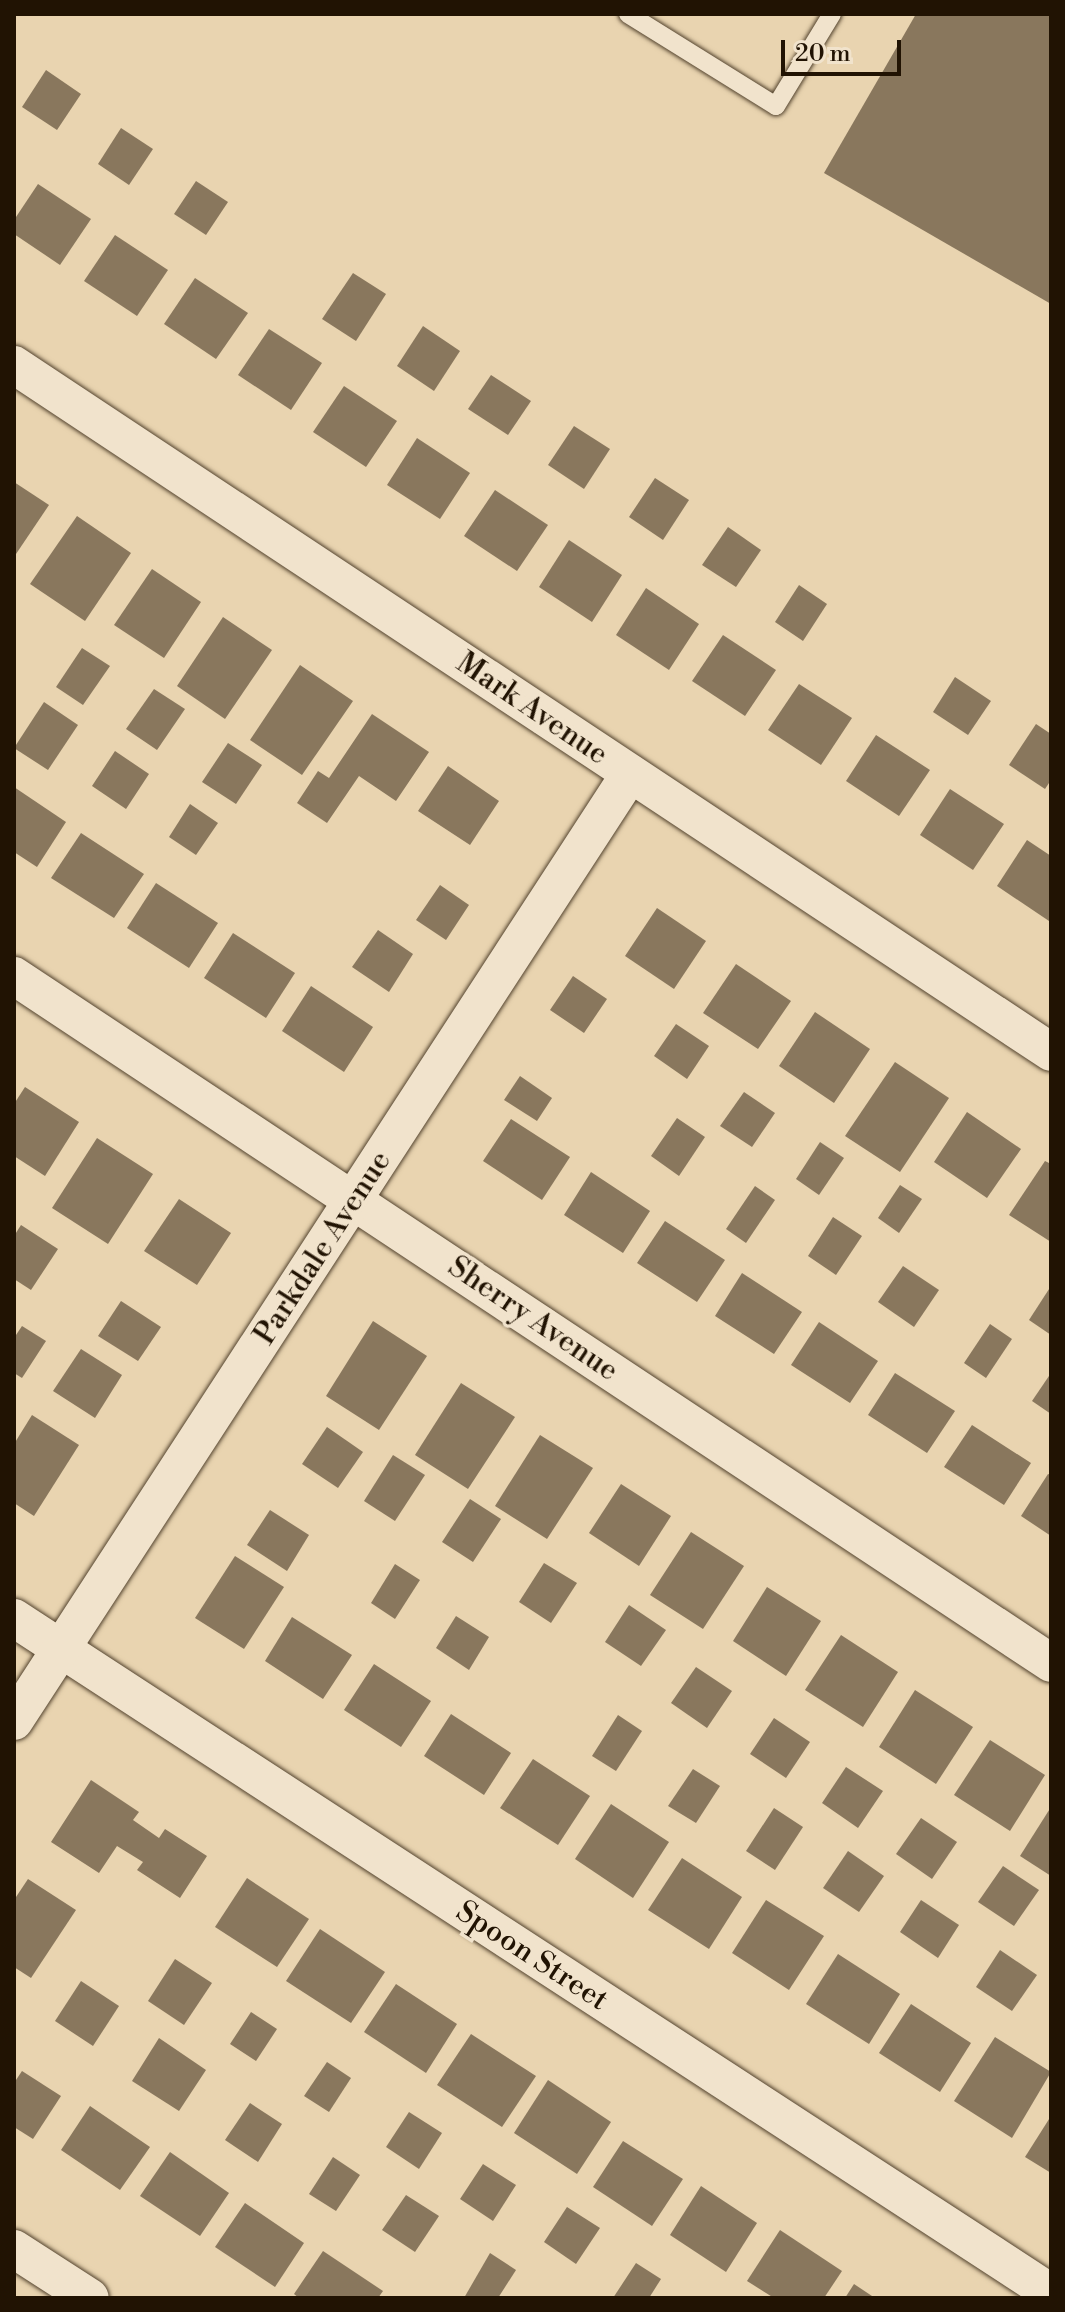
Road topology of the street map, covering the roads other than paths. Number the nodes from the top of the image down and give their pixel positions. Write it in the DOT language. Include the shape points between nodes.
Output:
graph roads {
  1 [pos="628,14"];
  2 [pos="832,14"];
  3 [pos="14,365"];
  4 [pos="630,774"];
  5 [pos="14,976"];
  6 [pos="1051,1052"];
  7 [pos="354,1201"];
  8 [pos="14,1618"];
  9 [pos="60,1649"];
  10 [pos="1051,1663"];
  11 [pos="14,1721"];
  12 [pos="14,2249"];
  13 [pos="1051,2293"];
  14 [pos="90,2298"];
  1 -- 2 [label="lane" via="776,106"];
  3 -- 4 [label="street, Mark Avenue"];
  4 -- 6 [label="street, Mark Avenue"];
  4 -- 7 [label="street, Parkdale Avenue"];
  5 -- 7 [label="street, Sherry Avenue"];
  7 -- 9 [label="street, Parkdale Avenue"];
  7 -- 10 [label="street, Sherry Avenue"];
  8 -- 9 [label="street, Spoon Street"];
  9 -- 11 [label="street, Parkdale Avenue"];
  9 -- 13 [label="street, Spoon Street"];
  12 -- 14 [label="street"];
}
